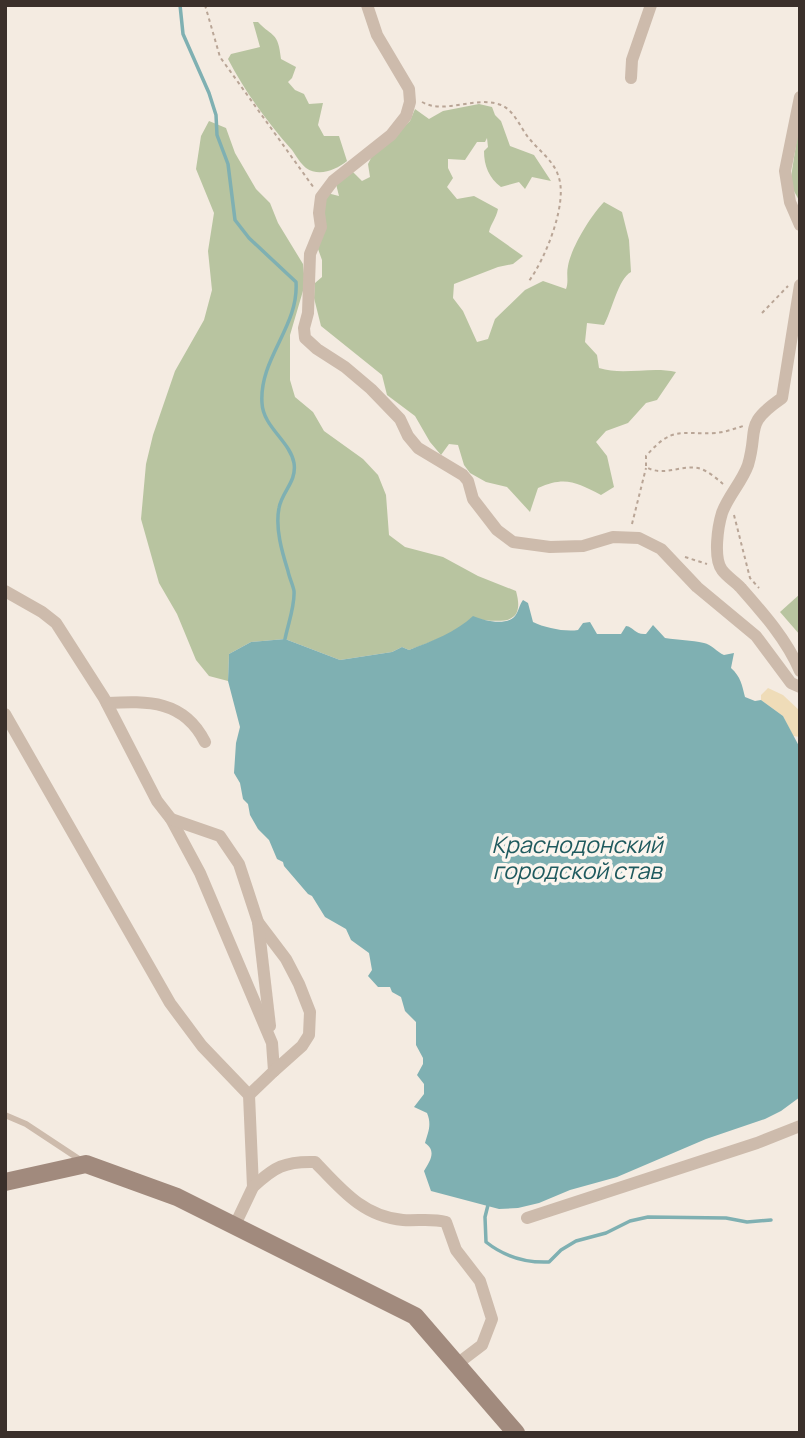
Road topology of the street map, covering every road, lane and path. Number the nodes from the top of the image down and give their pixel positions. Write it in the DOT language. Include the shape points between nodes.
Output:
graph roads {
  1 [pos="205,5"];
  2 [pos="367,5"];
  3 [pos="650,5"];
  4 [pos="631,78"];
  5 [pos="409,89"];
  6 [pos="800,97"];
  7 [pos="321,197"];
  8 [pos="800,225"];
  9 [pos="529,281"];
  10 [pos="795,284"];
  11 [pos="762,313"];
  12 [pos="761,412"];
  13 [pos="646,467"];
  14 [pos="729,500"];
  15 [pos="629,538"];
  16 [pos="685,556"];
  17 [pos="720,569"];
  18 [pos="749,575"];
  19 [pos="5,591"];
  20 [pos="764,616"];
  21 [pos="800,671"];
  22 [pos="800,687"];
  23 [pos="107,703"];
  24 [pos="5,714"];
  25 [pos="205,742"];
  26 [pos="171,819"];
  27 [pos="258,922"];
  28 [pos="272,1043"];
  29 [pos="274,1071"];
  30 [pos="249,1096"];
  31 [pos="5,1115"];
  32 [pos="800,1126"];
  33 [pos="86,1164"];
  34 [pos="5,1182"];
  35 [pos="253,1187"];
  36 [pos="527,1219"];
  37 [pos="234,1227"];
  38 [pos="457,1364"];
  39 [pos="516,1433"];
  1 -- 7 [label="path" via="220,57"];
  2 -- 5 [label="street" via="377,35"];
  3 -- 4 [label="street"];
  5 -- 7 [label="street" via="405,116 391,135 333,181"];
  5 -- 9 [label="path" via="432,107 471,102 502,105 554,166 560,201 546,252"];
  6 -- 8 [label="street" via="785,171"];
  7 -- 15 [label="street" via="321,227 310,254 305,338 371,389 400,419 418,449 463,475 481,510 513,542 583,547 612,537"];
  10 -- 11 [label="path"];
  10 -- 12 [label="street" via="782,398"];
  12 -- 13 [label="path" via="745,426 665,438 646,456"];
  12 -- 14 [label="street" via="747,468"];
  13 -- 14 [label="path" via="655,472 699,468 725,485"];
  13 -- 15 [label="path"];
  14 -- 17 [label="street" via="716,543"];
  14 -- 18 [label="path"];
  15 -- 22 [label="street" via="661,548 696,587 756,636 791,683"];
  16 -- 17 [label="path"];
  17 -- 18 [label="path"];
  17 -- 20 [label="street"];
  18 -- 20 [label="path" via="759,588"];
  19 -- 23 [label="street" via="56,623"];
  20 -- 21 [label="street"];
  23 -- 25 [label="street" via="162,704 197,727"];
  23 -- 26 [label="street" via="157,801"];
  24 -- 30 [label="street" via="170,1003"];
  26 -- 27 [label="street" via="220,836 239,864"];
  26 -- 28 [label="street" via="200,873"];
  27 -- 28 [label="street"];
  27 -- 29 [label="street" via="286,959 310,1012 309,1035"];
  28 -- 29 [label="street"];
  29 -- 30 [label="street"];
  30 -- 35 [label="street"];
  31 -- 33 [label="lane"];
  32 -- 36 [label="street"];
  33 -- 34 [label="main road"];
  33 -- 37 [label="main road" via="177,1197"];
  35 -- 37 [label="street"];
  35 -- 38 [label="street" via="281,1165 314,1162 358,1205 384,1217 446,1222 456,1250 480,1281 492,1318 482,1345"];
  37 -- 38 [label="main road" via="415,1316"];
  38 -- 39 [label="main road"];
}
